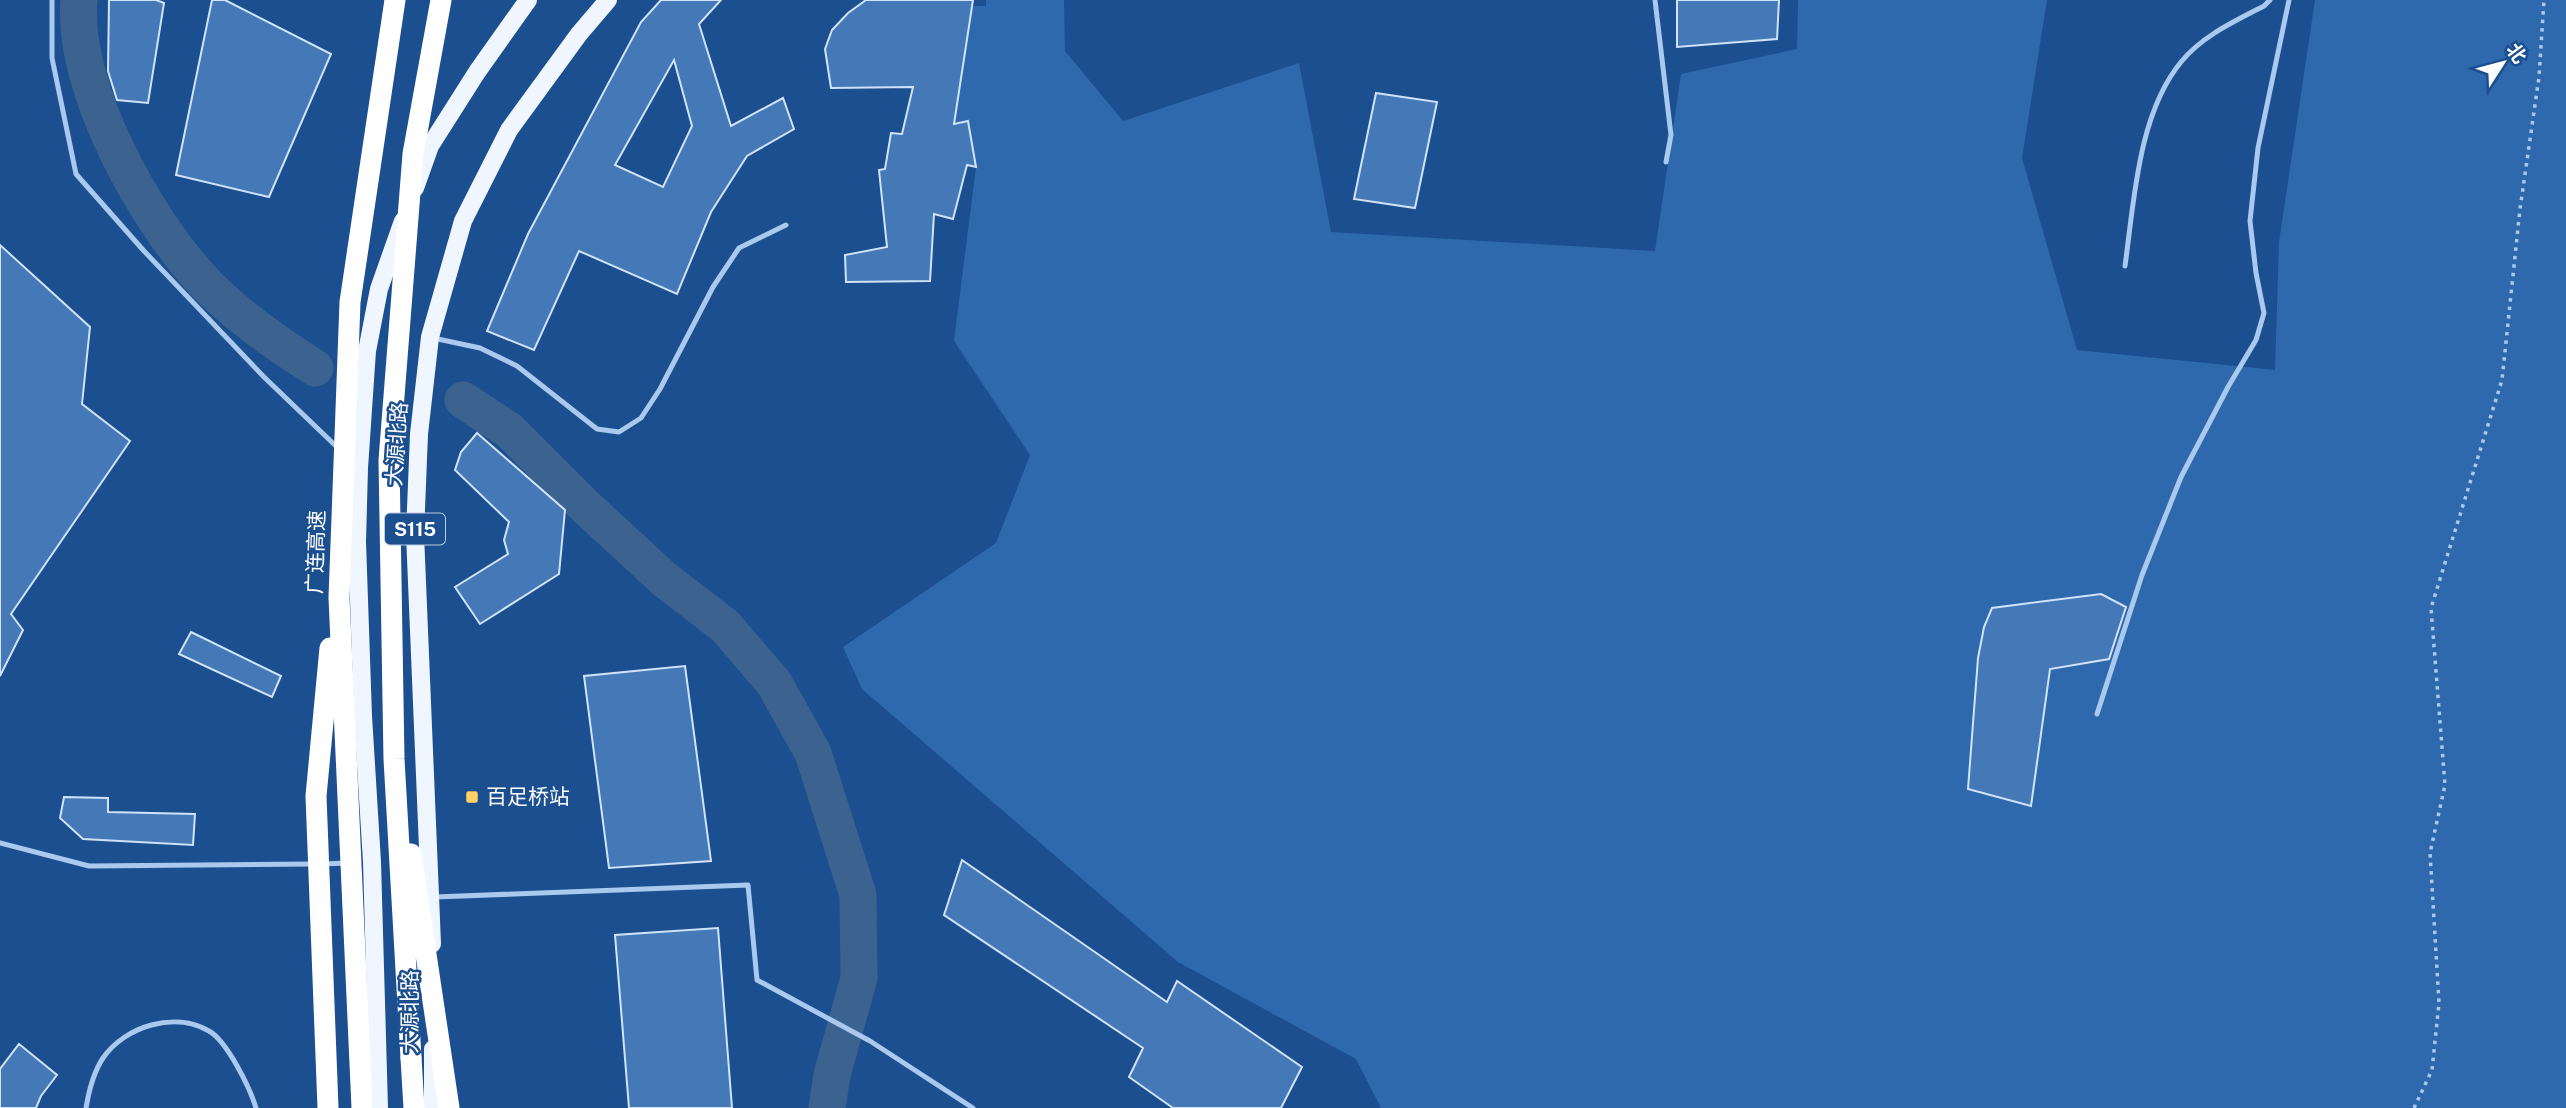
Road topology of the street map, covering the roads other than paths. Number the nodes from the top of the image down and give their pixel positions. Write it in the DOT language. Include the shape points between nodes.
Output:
graph roads {
  1 [pos="52,0"];
  2 [pos="395,0"];
  3 [pos="441,0"];
  4 [pos="528,0"];
  5 [pos="608,0"];
  6 [pos="1655,0"];
  7 [pos="2270,0"];
  8 [pos="2289,0"];
  9 [pos="1666,162"];
  10 [pos="786,225"];
  11 [pos="2125,266"];
  12 [pos="430,337"];
  13 [pos="359,468"];
  14 [pos="342,524"];
  15 [pos="2097,714"];
  16 [pos="393,736"];
  17 [pos="0,843"];
  18 [pos="372,862"];
  19 [pos="431,898"];
  20 [pos="86,1108"];
  21 [pos="256,1108"];
  22 [pos="328,1108"];
  23 [pos="362,1108"];
  24 [pos="379,1108"];
  25 [pos="414,1108"];
  26 [pos="433,1108"];
  27 [pos="449,1108"];
  28 [pos="973,1108"];
  1 -- 13 [label="lane" via="52,58 76,174 264,377"];
  2 -- 14 [label="highway, 广连高速, bridge" via="350,302"];
  3 -- 16 [label="highway, bridge" via="413,154 389,460"];
  4 -- 13 [label="main road, 大源北路 / S115" via="430,146 412,195 379,289 367,351"];
  5 -- 12 [label="main road, 大源北路 / S115" via="509,130 463,221"];
  6 -- 9 [label="lane" via="1671,135"];
  7 -- 11 [label="lane" via="2215,32 2181,62 2155,105 2139,168"];
  8 -- 15 [label="lane" via="2258,148 2250,221 2264,313 2256,340 2181,477 2142,575"];
  10 -- 12 [label="lane" via="739,248 713,287 660,389 641,418 619,432 597,429 517,366 480,348"];
  12 -- 19 [label="main road, 大源北路 / S115" via="419,434 415,534"];
  13 -- 18 [label="main road, 大源北路 / S115" via="362,703"];
  14 -- 22 [label="highway, bridge" via="316,796"];
  14 -- 23 [label="highway, 广连高速, bridge" via="339,598"];
  16 -- 25 [label="highway, bridge"];
  16 -- 27 [label="highway, bridge"];
  17 -- 18 [label="lane" via="89,866"];
  18 -- 24 [label="main road, 大源北路 / S115"];
  19 -- 26 [label="main road, 大源北路 / S115"];
  19 -- 28 [label="lane" via="748,885 757,980 870,1041"];
  20 -- 21 [label="lane" via="104,1056 124,1038 148,1025 183,1022 211,1031 237,1064"];
}
